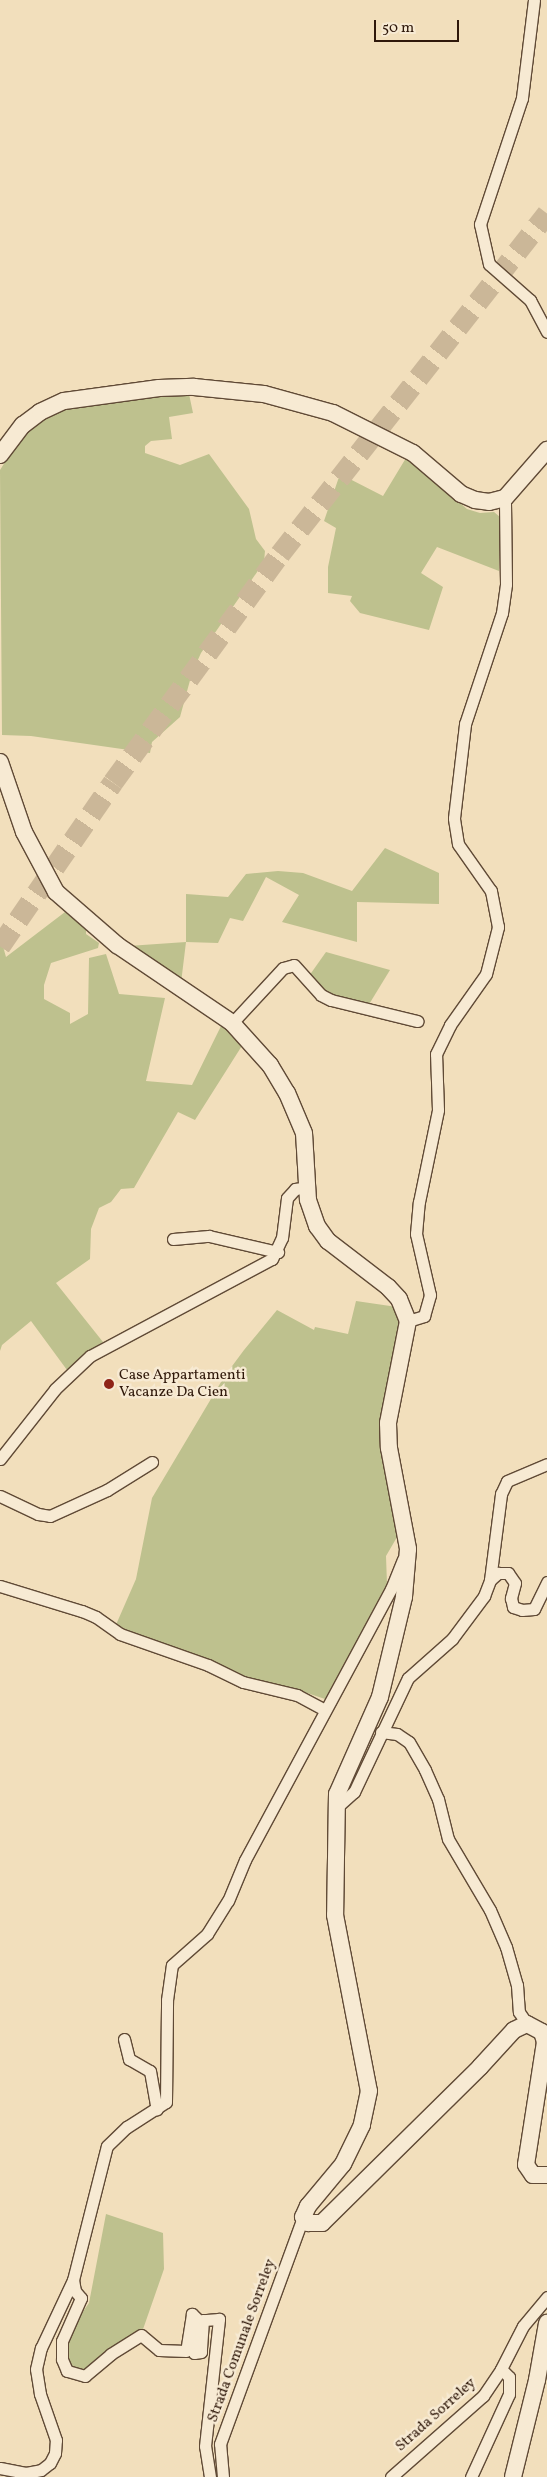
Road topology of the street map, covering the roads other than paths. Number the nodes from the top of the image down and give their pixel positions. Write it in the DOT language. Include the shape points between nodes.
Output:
graph roads {
  1 [pos="534,0"];
  2 [pos="547,332"];
  3 [pos="547,450"];
  4 [pos="0,456"];
  5 [pos="505,498"];
  6 [pos="0,762"];
  7 [pos="417,1021"];
  8 [pos="232,1023"];
  9 [pos="307,1187"];
  10 [pos="173,1239"];
  11 [pos="278,1252"];
  12 [pos="408,1321"];
  13 [pos="0,1460"];
  14 [pos="152,1462"];
  15 [pos="547,1464"];
  16 [pos="0,1496"];
  17 [pos="408,1549"];
  18 [pos="490,1580"];
  19 [pos="547,1582"];
  20 [pos="0,1586"];
  21 [pos="325,1710"];
  22 [pos="381,1732"];
  23 [pos="336,1808"];
  24 [pos="527,2024"];
  25 [pos="124,2039"];
  26 [pos="157,2109"];
  27 [pos="547,2175"];
  28 [pos="303,2217"];
  29 [pos="73,2280"];
  30 [pos="547,2297"];
  31 [pos="547,2323"];
  32 [pos="501,2369"];
  33 [pos="0,2468"];
  34 [pos="210,2477"];
  35 [pos="222,2477"];
  36 [pos="390,2477"];
  37 [pos="471,2477"];
  38 [pos="513,2477"];
  1 -- 2 [label="street" via="522,98 480,224 482,246 489,264 530,300"];
  3 -- 5 [label="street"];
  4 -- 5 [label="street" via="23,425 40,412 64,401 159,388 194,387 264,394 311,406 348,420 413,453 468,497 489,502"];
  5 -- 12 [label="street" via="506,584 502,613 465,724 454,818 458,844 491,891 498,927 486,974 450,1024 436,1054 438,1110 419,1202 416,1234 430,1295 424,1316"];
  6 -- 8 [label="street" via="24,832 56,892 117,945"];
  7 -- 8 [label="street" via="331,1000 321,994 294,965 283,968"];
  8 -- 9 [label="street" via="252,1041 287,1093 304,1133"];
  9 -- 11 [label="street" via="295,1189 287,1198"];
  9 -- 12 [label="street" via="310,1212 328,1241 388,1287 399,1299"];
  10 -- 11 [label="street" via="209,1236"];
  11 -- 13 [label="street" via="240,1279 90,1356 55,1389"];
  12 -- 17 [label="street" via="388,1423 389,1448"];
  14 -- 16 [label="street" via="107,1490 50,1516 38,1514"];
  15 -- 18 [label="street" via="507,1481 501,1494"];
  17 -- 21 [label="street" via="391,1589"];
  17 -- 23 [label="street" via="404,1597 380,1697 337,1794"];
  18 -- 19 [label="street" via="498,1573 508,1573 515,1583 511,1598 513,1607 522,1610 534,1609"];
  18 -- 22 [label="street" via="484,1596 452,1639 408,1678"];
  20 -- 21 [label="street" via="82,1611 120,1634 208,1665 244,1682 297,1695"];
  21 -- 26 [label="street" via="245,1860 228,1901 207,1934 172,1965 167,2000 166,2102"];
  22 -- 23 [label="street" via="354,1792"];
  22 -- 24 [label="street" via="397,1734 409,1742 425,1770 438,1799 448,1839 490,1910 506,1948 516,1985 518,2012"];
  23 -- 28 [label="street" via="335,1915 368,2091 362,2125 343,2164 308,2206"];
  24 -- 27 [label="street" via="542,2032 545,2042 526,2165 533,2175"];
  24 -- 28 [label="street" via="514,2030 480,2068 322,2223 308,2223"];
  25 -- 26 [label="street" via="129,2059 150,2071"];
  26 -- 29 [label="street" via="126,2127 107,2146"];
  28 -- 35 [label="street, Strada Comunale Sorreley" via="220,2444"];
  29 -- 33 [label="street" via="41,2348 36,2369 40,2394 56,2440 55,2453 41,2470 26,2473"];
  29 -- 34 [label="street" via="75,2291 81,2298 62,2341 62,2359 67,2371 85,2376 141,2335 159,2350 186,2351 192,2314 196,2318 194,2353 201,2352 204,2320 219,2319 206,2446"];
  30 -- 32 [label="street, Strada Sorreley" via="523,2326"];
  31 -- 38 [label="street" via="537,2380"];
  32 -- 36 [label="street, Strada Sorreley" via="483,2396"];
  32 -- 37 [label="street" via="509,2377 509,2394"];
}
